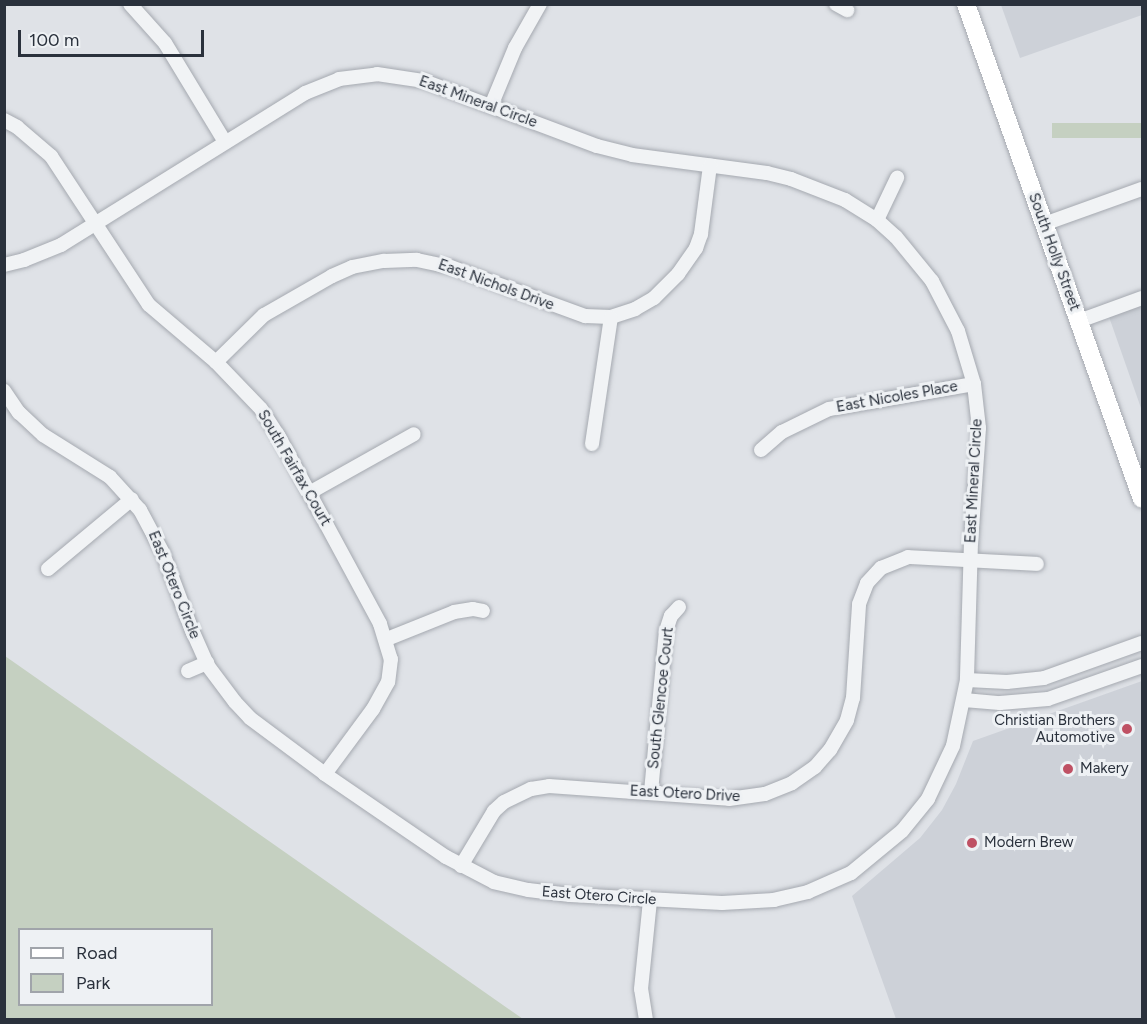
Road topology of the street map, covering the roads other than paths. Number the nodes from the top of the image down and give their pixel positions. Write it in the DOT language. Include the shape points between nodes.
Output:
graph roads {
  1 [pos="130,4"];
  2 [pos="540,4"];
  3 [pos="966,4"];
  4 [pos="491,106"];
  5 [pos="4,120"];
  6 [pos="225,142"];
  7 [pos="710,166"];
  8 [pos="897,178"];
  9 [pos="1143,189"];
  10 [pos="877,220"];
  11 [pos="1044,224"];
  12 [pos="96,225"];
  13 [pos="4,265"];
  14 [pos="1143,298"];
  15 [pos="611,317"];
  16 [pos="1079,321"];
  17 [pos="216,362"];
  18 [pos="974,384"];
  19 [pos="4,391"];
  20 [pos="414,434"];
  21 [pos="592,444"];
  22 [pos="761,450"];
  23 [pos="309,493"];
  24 [pos="132,499"];
  25 [pos="1143,499"];
  26 [pos="971,560"];
  27 [pos="1037,564"];
  28 [pos="48,569"];
  29 [pos="679,607"];
  30 [pos="483,611"];
  31 [pos="387,639"];
  32 [pos="1143,643"];
  33 [pos="207,663"];
  34 [pos="1143,666"];
  35 [pos="188,671"];
  36 [pos="967,680"];
  37 [pos="964,700"];
  38 [pos="325,774"];
  39 [pos="651,792"];
  40 [pos="460,866"];
  41 [pos="650,900"];
  42 [pos="646,1020"];
  1 -- 6 [label="street" via="161,37"];
  2 -- 4 [label="street" via="515,48"];
  3 -- 11 [label="main road, South Holly Street"];
  4 -- 6 [label="street, East Mineral Circle" via="424,81 377,74 354,76 305,93"];
  4 -- 7 [label="street, East Mineral Circle" via="597,146"];
  5 -- 12 [label="street, South Fairfax Court" via="17,126 51,156"];
  6 -- 12 [label="street, East Mineral Circle"];
  7 -- 10 [label="street, East Mineral Circle" via="791,179 836,196"];
  7 -- 15 [label="street, East Nichols Drive" via="701,234 686,264 654,298"];
  8 -- 10 [label="street"];
  9 -- 11 [label="street"];
  10 -- 18 [label="street, East Mineral Circle" via="920,264 945,303"];
  11 -- 16 [label="main road, South Holly Street"];
  12 -- 13 [label="street, East Mineral Circle" via="42,254"];
  12 -- 17 [label="street, South Fairfax Court" via="149,305"];
  14 -- 16 [label="street"];
  15 -- 17 [label="street, East Nichols Drive" via="569,312 433,262 384,261 352,267 264,315"];
  15 -- 21 [label="street"];
  16 -- 25 [label="main road, South Holly Street"];
  17 -- 23 [label="street, South Fairfax Court" via="265,414"];
  18 -- 22 [label="street, East Nicoles Place" via="829,408 782,432"];
  18 -- 26 [label="street, East Mineral Circle" via="979,428"];
  19 -- 24 [label="street, East Otero Circle" via="19,413 43,435 110,477"];
  20 -- 23 [label="street"];
  23 -- 31 [label="street, South Fairfax Court"];
  24 -- 28 [label="street"];
  24 -- 33 [label="street, East Otero Circle" via="157,538"];
  26 -- 27 [label="street, East Otero Drive"];
  26 -- 36 [label="street, East Mineral Circle"];
  26 -- 39 [label="street, East Otero Drive" via="908,557 873,575 859,604 853,698 847,720 830,750 803,777 779,790 748,798"];
  29 -- 39 [label="street, South Glencoe Court" via="666,631"];
  30 -- 31 [label="street" via="453,612"];
  31 -- 38 [label="street, South Fairfax Court" via="391,659 388,682"];
  32 -- 36 [label="street" via="1044,678 1007,682"];
  33 -- 35 [label="street"];
  33 -- 38 [label="street, East Otero Circle" via="250,718"];
  34 -- 37 [label="street" via="1048,699 1000,703"];
  36 -- 37 [label="street, East Mineral Circle"];
  37 -- 41 [label="street, East Otero Circle" via="953,746 928,799 885,848 851,873 815,890 774,900"];
  38 -- 40 [label="street, East Otero Circle"];
  39 -- 40 [label="street, East Otero Drive" via="549,786 531,789 494,811"];
  40 -- 41 [label="street, East Otero Circle" via="494,882 528,890"];
  41 -- 42 [label="street" via="641,989"];
}
